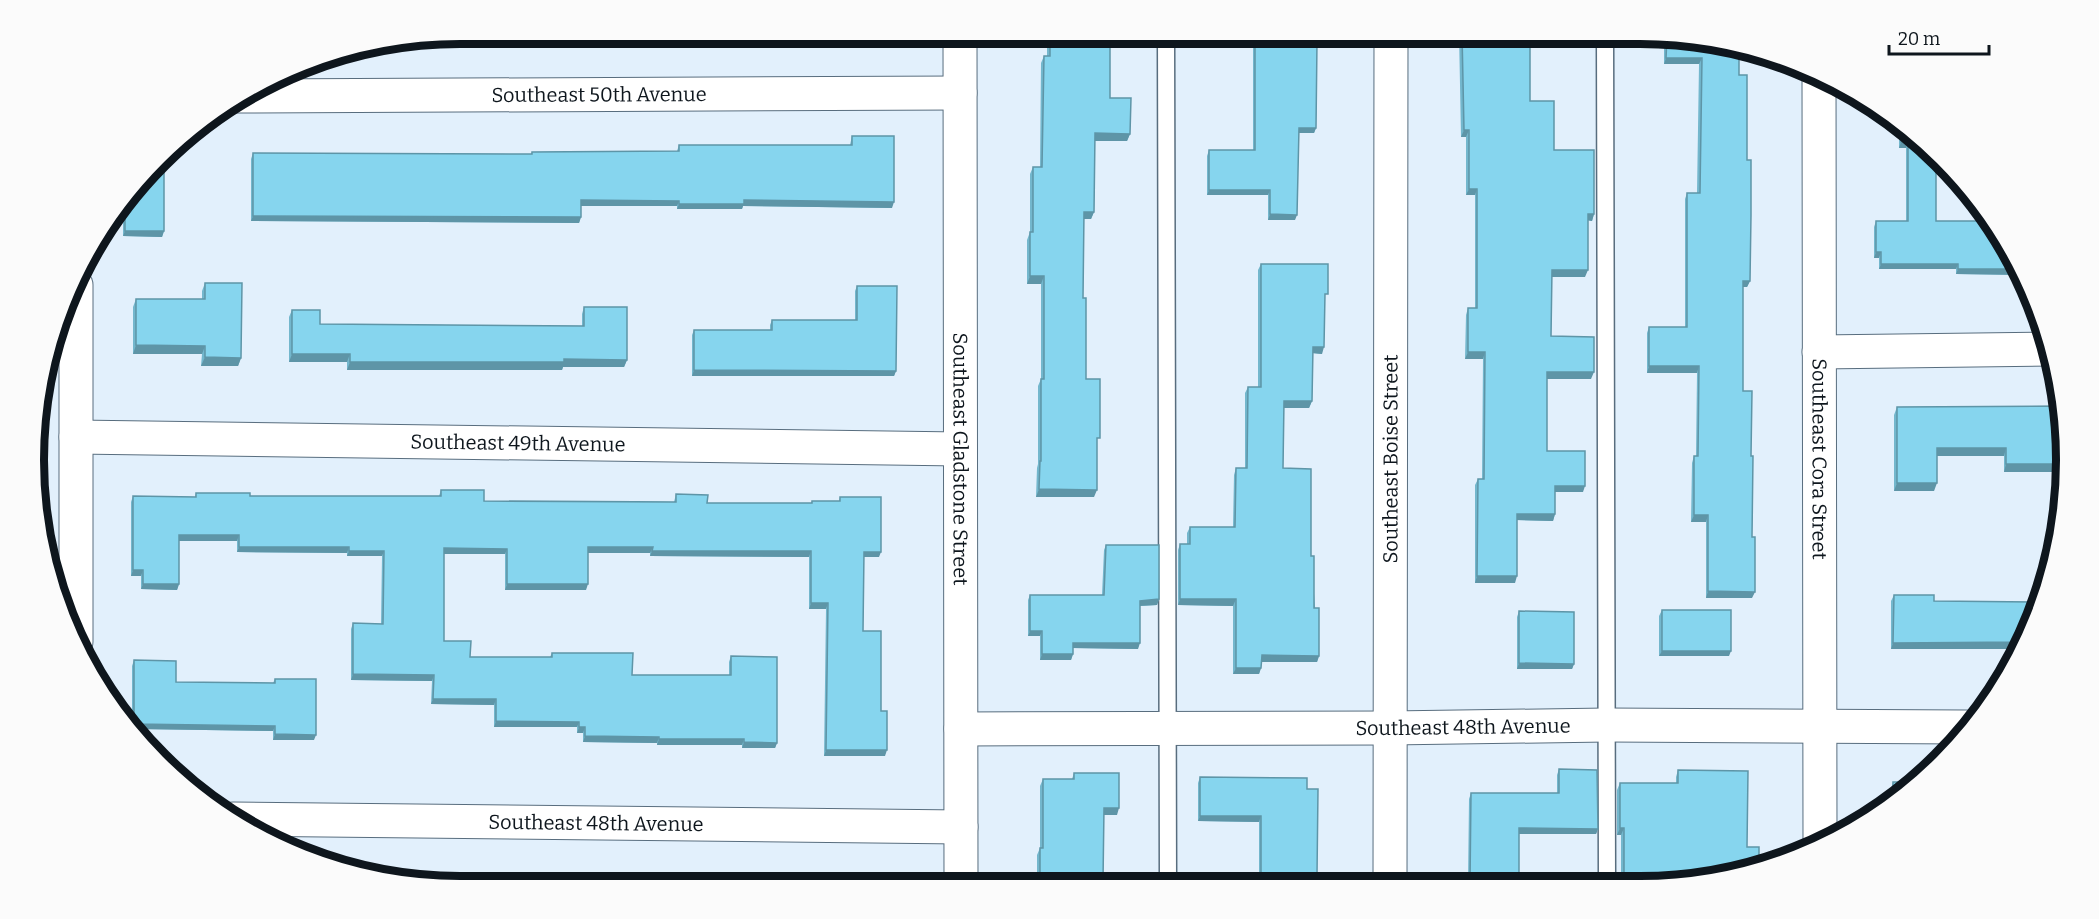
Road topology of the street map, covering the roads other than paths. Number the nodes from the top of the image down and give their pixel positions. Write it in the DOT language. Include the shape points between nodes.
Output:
graph roads {
  1 [pos="960,44"];
  2 [pos="1166,44"];
  3 [pos="1391,44"];
  4 [pos="1605,44"];
  5 [pos="1819,84"];
  6 [pos="960,93"];
  7 [pos="257,96"];
  8 [pos="75,300"];
  9 [pos="2040,349"];
  10 [pos="1819,352"];
  11 [pos="75,437"];
  12 [pos="960,449"];
  13 [pos="72,611"];
  14 [pos="1607,725"];
  15 [pos="1820,727"];
  16 [pos="1958,727"];
  17 [pos="1168,728"];
  18 [pos="1390,728"];
  19 [pos="961,729"];
  20 [pos="250,819"];
  21 [pos="961,827"];
  22 [pos="1820,834"];
  23 [pos="961,876"];
  24 [pos="1168,876"];
  25 [pos="1390,876"];
  26 [pos="1607,876"];
  1 -- 6 [label="street, Southeast Gladstone Street"];
  2 -- 17 [label="lane"];
  3 -- 18 [label="street, Southeast Boise Street"];
  4 -- 14 [label="lane"];
  5 -- 10 [label="street, Southeast Cora Street"];
  6 -- 7 [label="street, Southeast 50th Avenue"];
  6 -- 12 [label="street, Southeast Gladstone Street"];
  8 -- 11 [label="street"];
  9 -- 10 [label="street"];
  10 -- 15 [label="street, Southeast Cora Street"];
  11 -- 12 [label="street, Southeast 49th Avenue"];
  11 -- 13 [label="street"];
  12 -- 19 [label="street, Southeast Gladstone Street"];
  14 -- 15 [label="street, Southeast 48th Avenue"];
  14 -- 18 [label="street, Southeast 48th Avenue"];
  14 -- 26 [label="lane"];
  15 -- 16 [label="street, Southeast 48th Avenue"];
  15 -- 22 [label="street, Southeast Cora Street"];
  17 -- 18 [label="street, Southeast 48th Avenue"];
  17 -- 19 [label="street, Southeast 48th Avenue"];
  17 -- 24 [label="lane"];
  18 -- 25 [label="street, Southeast Boise Street"];
  19 -- 21 [label="street, Southeast Gladstone Street"];
  20 -- 21 [label="street, Southeast 48th Avenue"];
  21 -- 23 [label="street, Southeast Gladstone Street"];
}
